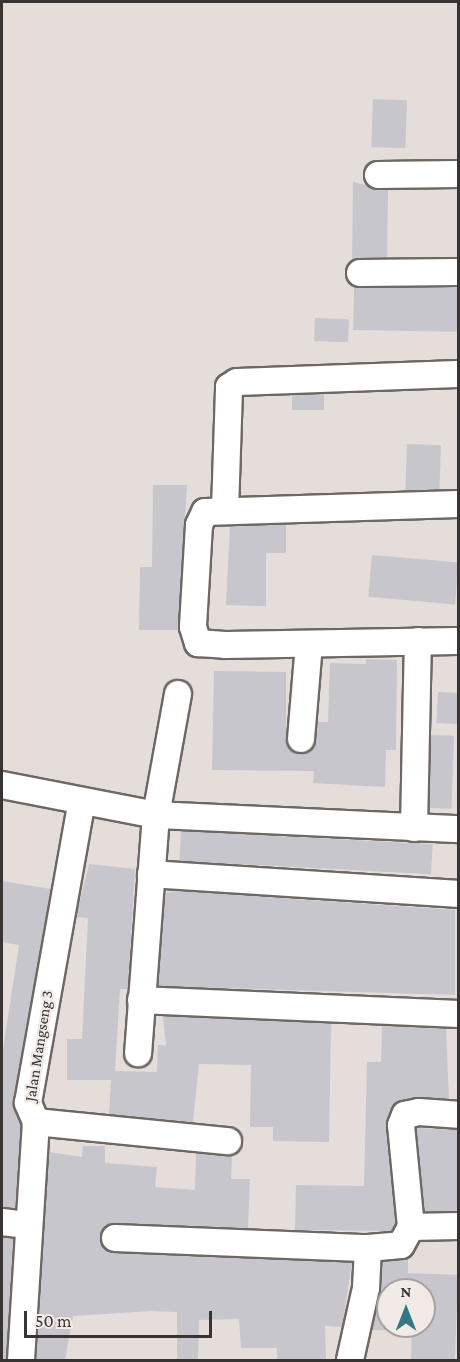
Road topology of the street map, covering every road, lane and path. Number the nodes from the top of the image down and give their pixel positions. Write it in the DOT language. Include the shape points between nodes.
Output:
graph roads {
  1 [pos="459,174"];
  2 [pos="378,175"];
  3 [pos="459,272"];
  4 [pos="360,273"];
  5 [pos="459,374"];
  6 [pos="459,504"];
  7 [pos="225,510"];
  8 [pos="418,641"];
  9 [pos="459,641"];
  10 [pos="309,644"];
  11 [pos="178,694"];
  12 [pos="301,739"];
  13 [pos="2,785"];
  14 [pos="81,804"];
  15 [pos="156,815"];
  16 [pos="414,828"];
  17 [pos="459,829"];
  18 [pos="151,874"];
  19 [pos="459,894"];
  20 [pos="141,999"];
  21 [pos="459,1014"];
  22 [pos="138,1053"];
  23 [pos="459,1115"];
  24 [pos="36,1122"];
  25 [pos="228,1141"];
  26 [pos="14,1224"];
  27 [pos="459,1226"];
  28 [pos="411,1227"];
  29 [pos="115,1238"];
  30 [pos="368,1248"];
  31 [pos="21,1360"];
  32 [pos="350,1360"];
  1 -- 2 [label="street"];
  3 -- 4 [label="street"];
  5 -- 7 [label="street" via="237,382 229,387"];
  6 -- 7 [label="street"];
  7 -- 10 [label="street" via="205,512 200,525 193,627 198,643"];
  8 -- 9 [label="street"];
  8 -- 10 [label="street"];
  8 -- 16 [label="street"];
  10 -- 12 [label="street"];
  11 -- 15 [label="street"];
  13 -- 14 [label="street"];
  14 -- 15 [label="street"];
  14 -- 24 [label="street, Jalan Mangseng 3" via="28,1103"];
  15 -- 16 [label="street"];
  15 -- 18 [label="street"];
  16 -- 17 [label="street"];
  18 -- 19 [label="street"];
  18 -- 20 [label="street"];
  20 -- 21 [label="street"];
  20 -- 22 [label="street"];
  23 -- 28 [label="street" via="405,1115 401,1125"];
  24 -- 25 [label="street"];
  24 -- 26 [label="street, Jalan Mangseng 3"];
  26 -- 31 [label="street, Jalan Mangseng 3"];
  27 -- 28 [label="street"];
  28 -- 30 [label="street" via="401,1245"];
  29 -- 30 [label="street"];
  30 -- 32 [label="street" via="366,1288"];
}
